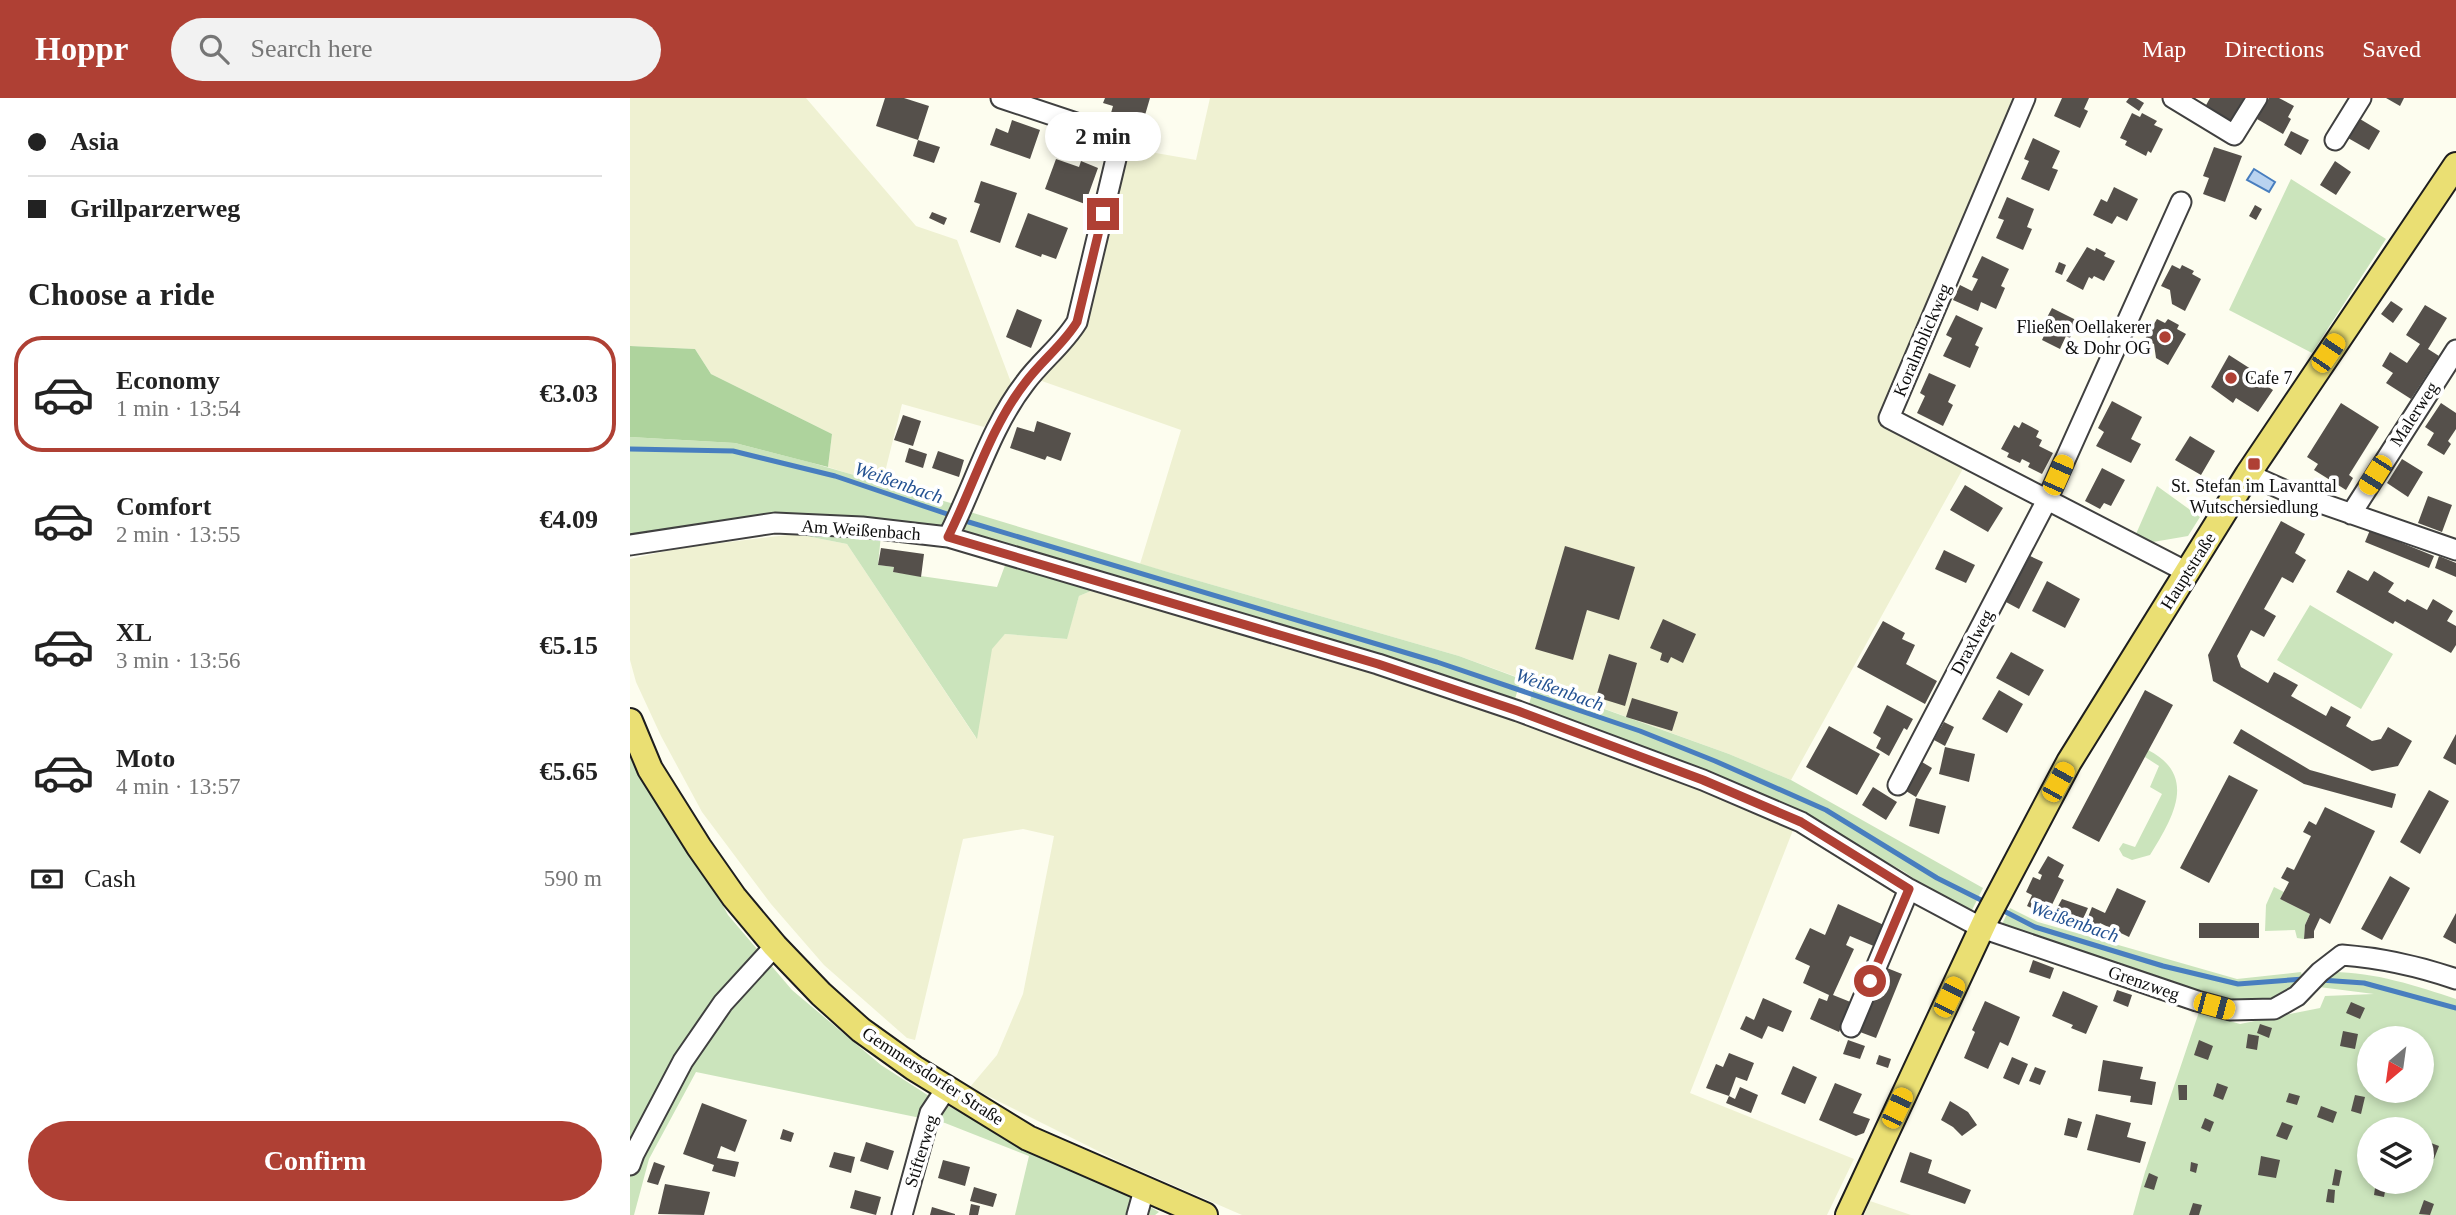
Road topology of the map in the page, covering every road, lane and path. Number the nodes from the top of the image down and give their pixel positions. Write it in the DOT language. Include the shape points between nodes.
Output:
graph roads {
  1 [pos="1001,98"];
  2 [pos="2025,98"];
  3 [pos="2173,98"];
  4 [pos="2257,98"];
  5 [pos="2361,98"];
  6 [pos="2335,140"];
  7 [pos="2456,165"];
  8 [pos="2181,202"];
  9 [pos="2456,350"];
  10 [pos="2248,474"];
  11 [pos="2047,500"];
  12 [pos="2351,514"];
  13 [pos="950,534"];
  14 [pos="630,545"];
  15 [pos="2456,551"];
  16 [pos="2187,572"];
  17 [pos="630,722"];
  18 [pos="1898,785"];
  19 [pos="1909,889"];
  20 [pos="1984,924"];
  21 [pos="775,946"];
  22 [pos="2456,979"];
  23 [pos="1850,1027"];
  24 [pos="946,1089"];
  25 [pos="630,1165"];
  26 [pos="1144,1190"];
  27 [pos="902,1215"];
  28 [pos="1137,1215"];
  29 [pos="1205,1215"];
  30 [pos="1848,1215"];
  1 -- 13 [label="street" via="1121,138 1077,322 1025,383 1004,416"];
  2 -- 11 [label="street, Koralmblickweg" via="1889,418"];
  3 -- 4 [label="street" via="2234,135"];
  5 -- 6 [label="street"];
  7 -- 10 [label="main road, Hauptstraße"];
  8 -- 11 [label="street"];
  9 -- 12 [label="street, Malerweg"];
  10 -- 12 [label="street"];
  10 -- 16 [label="main road, Hauptstraße"];
  11 -- 16 [label="street, Koralmblickweg"];
  11 -- 18 [label="street, Draxlweg"];
  12 -- 15 [label="street"];
  13 -- 14 [label="street, Am Weißenbach" via="775,523"];
  13 -- 19 [label="street, Am Weißenbach" via="1518,711 1801,822"];
  16 -- 20 [label="main road, Hauptstraße" via="2069,762"];
  17 -- 21 [label="main road, Gemmersdorfer Straße" via="650,769 699,847"];
  19 -- 20 [label="street, Am Weißenbach"];
  19 -- 23 [label="street"];
  20 -- 22 [label="street, Grenzweg" via="2231,1010 2274,1009 2297,996 2342,955 2421,967"];
  20 -- 30 [label="main road, Hauptstraße"];
  21 -- 24 [label="main road, Gemmersdorfer Straße" via="860,1030"];
  21 -- 25 [label="street" via="723,1003 690,1051"];
  24 -- 26 [label="main road, Gemmersdorfer Straße" via="1028,1138"];
  24 -- 27 [label="street, Stifterweg" via="930,1113"];
  26 -- 28 [label="street"];
  26 -- 29 [label="main road, Gemmersdorfer Straße"];
}
